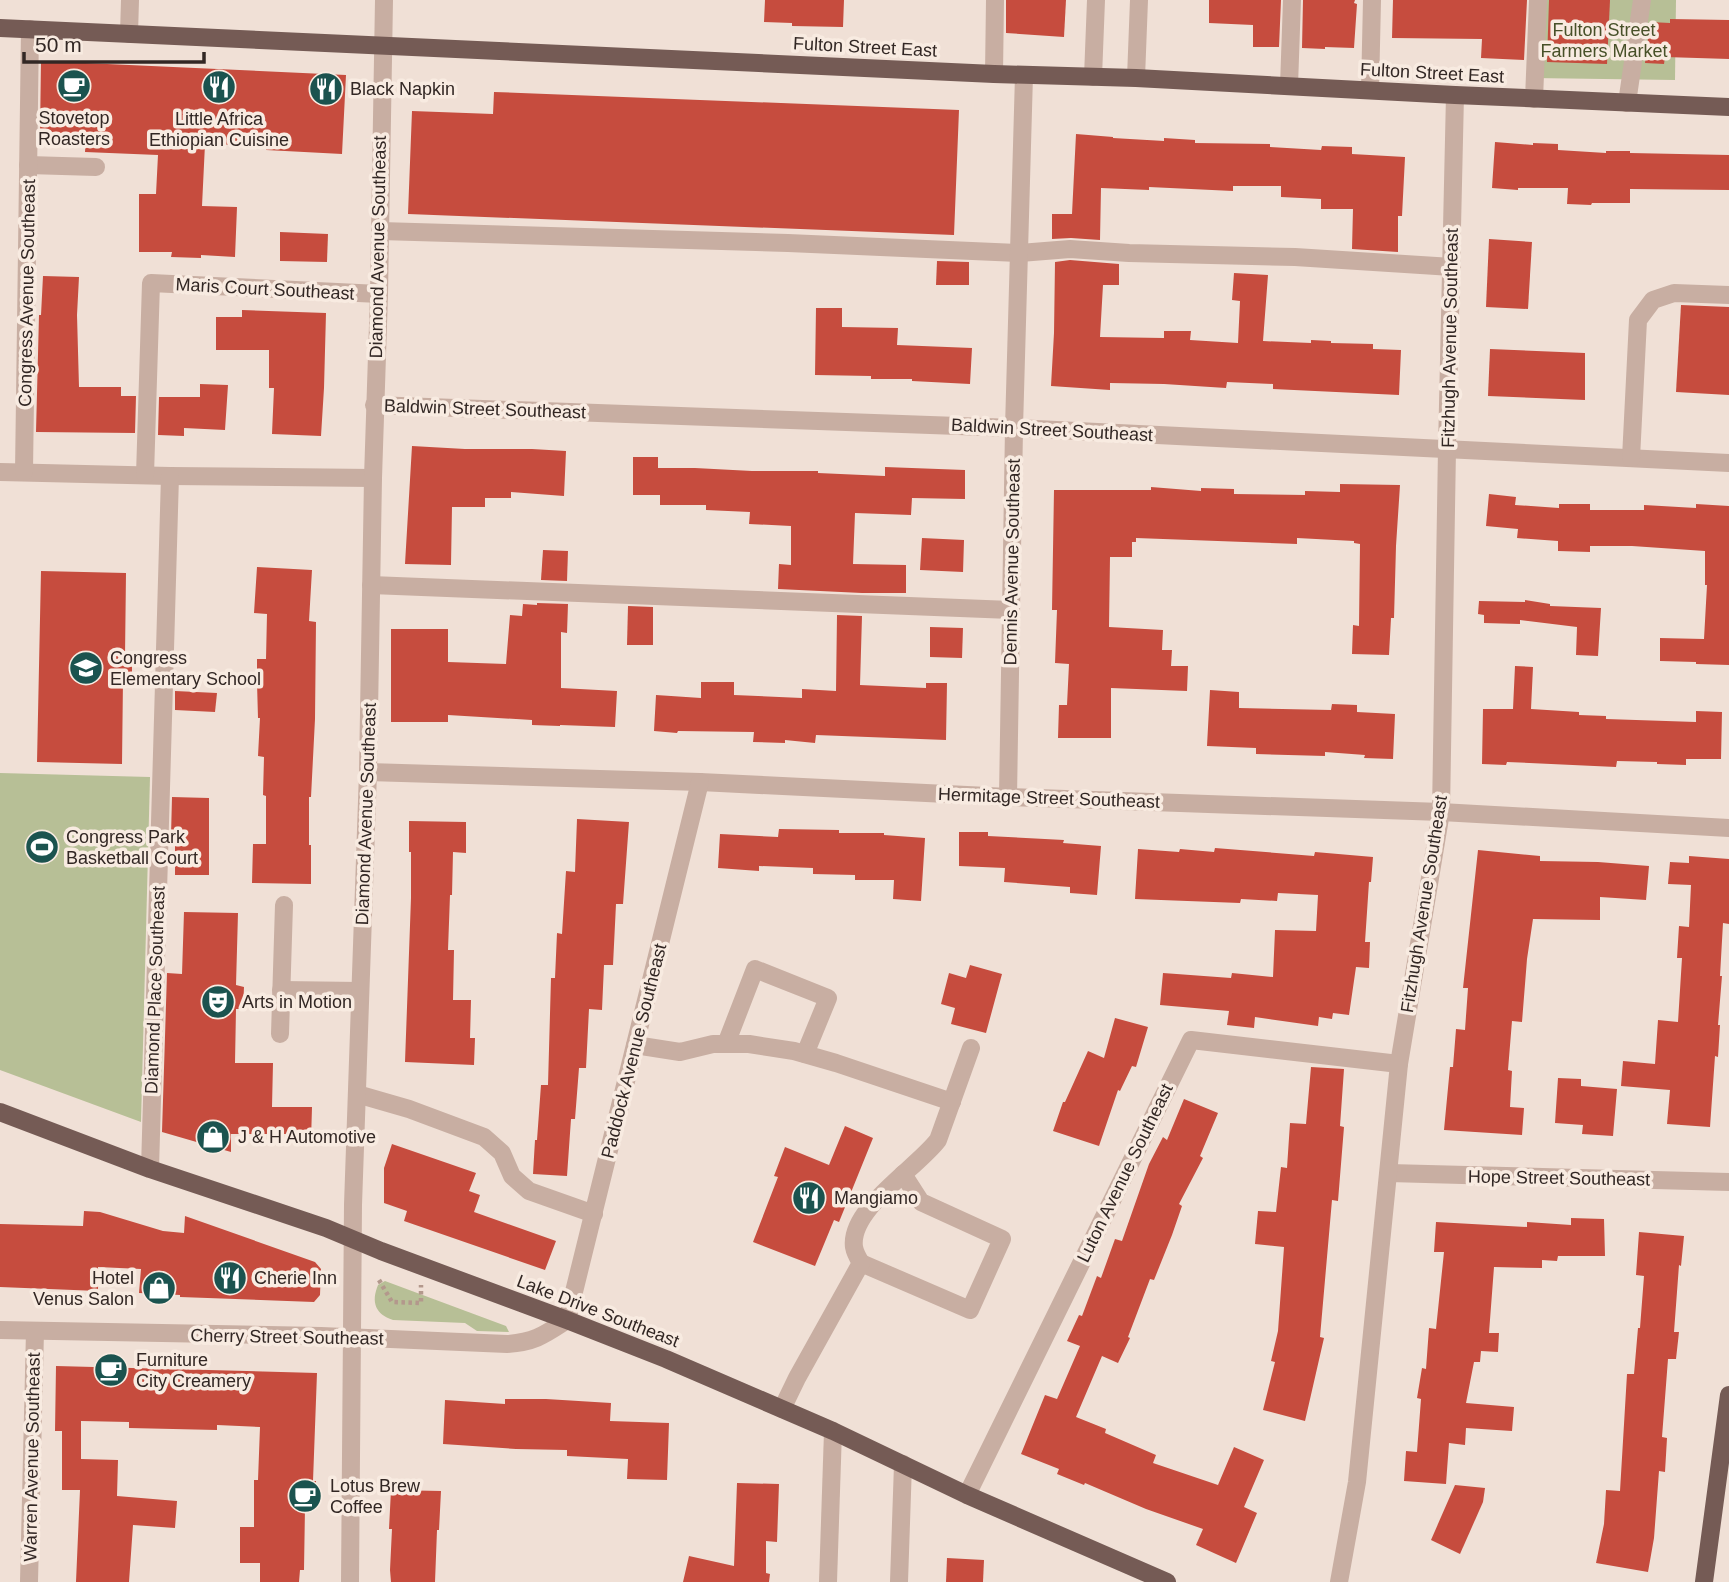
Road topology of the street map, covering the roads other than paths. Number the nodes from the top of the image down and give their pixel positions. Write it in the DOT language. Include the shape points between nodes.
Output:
graph roads {
  1 [pos="130,0"];
  2 [pos="384,0"];
  3 [pos="995,0"];
  4 [pos="1096,0"];
  5 [pos="1139,0"];
  6 [pos="1292,0"];
  7 [pos="1372,0"];
  8 [pos="1538,0"];
  9 [pos="1642,0"];
  10 [pos="0,28"];
  11 [pos="30,29"];
  12 [pos="129,34"];
  13 [pos="382,45"];
  14 [pos="994,74"];
  15 [pos="1024,75"];
  16 [pos="1093,77"];
  17 [pos="1136,78"];
  18 [pos="1289,86"];
  19 [pos="1370,90"];
  20 [pos="1455,95"];
  21 [pos="1534,99"];
  22 [pos="1627,103"];
  23 [pos="1729,107"];
  24 [pos="28,165"];
  25 [pos="96,167"];
  26 [pos="380,231"];
  27 [pos="1020,253"];
  28 [pos="1452,267"];
  29 [pos="379,294"];
  30 [pos="1729,295"];
  31 [pos="374,405"];
  32 [pos="1014,428"];
  33 [pos="1447,449"];
  34 [pos="1631,458"];
  35 [pos="1729,463"];
  36 [pos="0,472"];
  37 [pos="24,472"];
  38 [pos="145,475"];
  39 [pos="170,476"];
  40 [pos="373,478"];
  41 [pos="371,585"];
  42 [pos="1011,610"];
  43 [pos="368,772"];
  44 [pos="701,782"];
  45 [pos="1008,797"];
  46 [pos="1441,812"];
  47 [pos="1729,828"];
  48 [pos="285,905"];
  49 [pos="281,989"];
  50 [pos="360,992"];
  51 [pos="280,1034"];
  52 [pos="726,1044"];
  53 [pos="635,1045"];
  54 [pos="971,1048"];
  55 [pos="805,1054"];
  56 [pos="1399,1064"];
  57 [pos="357,1094"];
  58 [pos="952,1102"];
  59 [pos="0,1112"];
  60 [pos="150,1169"];
  61 [pos="1389,1173"];
  62 [pos="903,1174"];
  63 [pos="1729,1182"];
  64 [pos="594,1214"];
  65 [pos="353,1240"];
  66 [pos="860,1263"];
  67 [pos="567,1320"];
  68 [pos="0,1330"];
  69 [pos="35,1331"];
  70 [pos="352,1338"];
  71 [pos="1729,1395"];
  72 [pos="782,1409"];
  73 [pos="833,1431"];
  74 [pos="903,1464"];
  75 [pos="967,1494"];
  76 [pos="1144,1577"];
  77 [pos="29,1582"];
  78 [pos="351,1582"];
  79 [pos="828,1582"];
  80 [pos="900,1582"];
  81 [pos="1167,1582"];
  82 [pos="1339,1582"];
  83 [pos="1703,1582"];
  1 -- 12 [label="street"];
  2 -- 13 [label="street, Diamond Avenue Southeast"];
  3 -- 14 [label="street"];
  4 -- 16 [label="street"];
  5 -- 17 [label="street"];
  6 -- 18 [label="street"];
  7 -- 19 [label="street"];
  8 -- 21 [label="street"];
  9 -- 22 [label="street"];
  10 -- 11 [label="main road, Fulton Street East"];
  11 -- 12 [label="main road, Fulton Street East"];
  11 -- 24 [label="street, Congress Avenue Southeast"];
  12 -- 13 [label="main road, Fulton Street East"];
  13 -- 14 [label="main road, Fulton Street East"];
  13 -- 26 [label="street, Diamond Avenue Southeast"];
  14 -- 15 [label="main road, Fulton Street East"];
  15 -- 16 [label="main road, Fulton Street East"];
  15 -- 27 [label="street, Dennis Avenue Southeast"];
  16 -- 17 [label="main road, Fulton Street East"];
  17 -- 18 [label="main road, Fulton Street East"];
  18 -- 19 [label="main road, Fulton Street East"];
  19 -- 20 [label="main road, Fulton Street East"];
  20 -- 21 [label="main road, Fulton Street East"];
  20 -- 28 [label="street, Fitzhugh Avenue Southeast"];
  21 -- 22 [label="main road, Fulton Street East"];
  22 -- 23 [label="main road, Fulton Street East"];
  24 -- 25 [label="street"];
  24 -- 37 [label="street, Congress Avenue Southeast"];
  26 -- 27 [label="street"];
  26 -- 29 [label="street, Diamond Avenue Southeast"];
  27 -- 28 [label="street" via="1070,250 1295,257"];
  27 -- 32 [label="street, Dennis Avenue Southeast"];
  28 -- 33 [label="street, Fitzhugh Avenue Southeast"];
  29 -- 31 [label="street, Diamond Avenue Southeast"];
  29 -- 38 [label="street, Maris Court Southeast" via="151,283"];
  30 -- 34 [label="street" via="1674,293 1653,300 1638,320"];
  31 -- 32 [label="street, Baldwin Street Southeast"];
  31 -- 40 [label="street, Diamond Avenue Southeast"];
  32 -- 33 [label="street, Baldwin Street Southeast"];
  32 -- 42 [label="street, Dennis Avenue Southeast"];
  33 -- 34 [label="street, Baldwin Street Southeast"];
  33 -- 46 [label="street, Fitzhugh Avenue Southeast"];
  34 -- 35 [label="street, Baldwin Street Southeast"];
  36 -- 37 [label="street"];
  37 -- 38 [label="street"];
  38 -- 39 [label="street"];
  39 -- 40 [label="street"];
  39 -- 60 [label="street, Diamond Place Southeast"];
  40 -- 41 [label="street, Diamond Avenue Southeast"];
  41 -- 42 [label="street"];
  41 -- 43 [label="street, Diamond Avenue Southeast"];
  42 -- 45 [label="street, Dennis Avenue Southeast"];
  43 -- 44 [label="street, Hermitage Street Southeast"];
  43 -- 50 [label="street, Diamond Avenue Southeast"];
  44 -- 45 [label="street, Hermitage Street Southeast"];
  44 -- 53 [label="street, Paddock Avenue Southeast"];
  45 -- 46 [label="street, Hermitage Street Southeast"];
  46 -- 47 [label="street, Hermitage Street Southeast"];
  46 -- 56 [label="street, Fitzhugh Avenue Southeast"];
  48 -- 49 [label="street"];
  49 -- 50 [label="street"];
  49 -- 51 [label="street"];
  50 -- 57 [label="street, Diamond Avenue Southeast"];
  52 -- 53 [label="street" via="680,1052"];
  52 -- 55 [label="street"];
  52 -- 55 [label="street" via="755,969 828,998"];
  53 -- 64 [label="street, Paddock Avenue Southeast"];
  54 -- 58 [label="street"];
  55 -- 58 [label="street"];
  56 -- 61 [label="street, Fitzhugh Avenue Southeast"];
  56 -- 75 [label="street, Luton Avenue Southeast" via="1191,1040"];
  57 -- 64 [label="street" via="484,1138 502,1153 512,1176 529,1191"];
  57 -- 65 [label="street, Diamond Avenue Southeast"];
  58 -- 62 [label="street" via="939,1140"];
  59 -- 60 [label="main road, Lake Drive Southeast"];
  60 -- 65 [label="main road, Lake Drive Southeast"];
  61 -- 63 [label="street, Hope Street Southeast"];
  61 -- 82 [label="street, Fitzhugh Avenue Southeast" via="1357,1482"];
  62 -- 66 [label="street" via="877,1199 856,1230 854,1247"];
  62 -- 66 [label="street" via="921,1202 1002,1239 970,1310"];
  64 -- 67 [label="street, Paddock Avenue Southeast"];
  65 -- 67 [label="main road, Lake Drive Southeast"];
  65 -- 70 [label="street, Diamond Avenue Southeast"];
  66 -- 72 [label="street"];
  67 -- 70 [label="street, Cherry Street Southeast" via="544,1336 507,1344"];
  67 -- 72 [label="main road, Lake Drive Southeast"];
  68 -- 69 [label="street, Cherry Street Southeast"];
  69 -- 70 [label="street, Cherry Street Southeast"];
  69 -- 77 [label="street, Warren Avenue Southeast"];
  70 -- 78 [label="street, Diamond Avenue Southeast"];
  71 -- 83 [label="main road"];
  72 -- 73 [label="main road, Lake Drive Southeast"];
  73 -- 74 [label="main road, Lake Drive Southeast"];
  73 -- 79 [label="street"];
  74 -- 75 [label="main road, Lake Drive Southeast"];
  74 -- 80 [label="street"];
  75 -- 76 [label="main road, Lake Drive Southeast"];
  76 -- 81 [label="main road, Lake Drive Southeast"];
}
